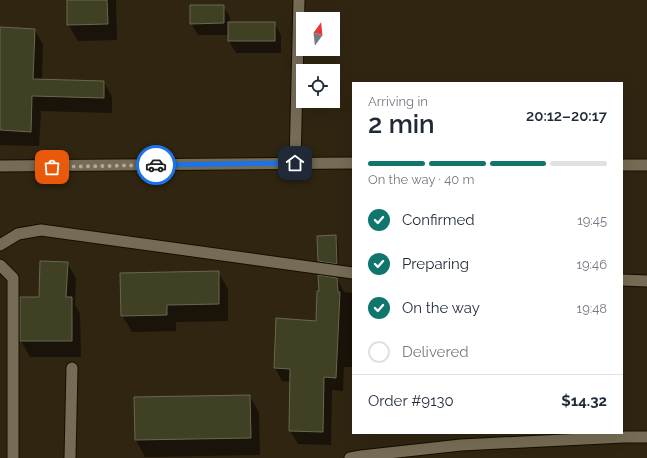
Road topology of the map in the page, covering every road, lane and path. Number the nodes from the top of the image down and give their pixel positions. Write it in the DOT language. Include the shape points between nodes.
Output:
graph roads {
  1 [pos="299,0"];
  2 [pos="295,163"];
  3 [pos="352,163"];
  4 [pos="623,165"];
  5 [pos="647,165"];
  6 [pos="0,166"];
  7 [pos="0,245"];
  8 [pos="0,265"];
  9 [pos="352,273"];
  10 [pos="623,280"];
  11 [pos="647,281"];
  12 [pos="72,368"];
  13 [pos="647,437"];
  14 [pos="13,458"];
  15 [pos="70,458"];
  16 [pos="350,458"];
  1 -- 2 [label="street"];
  2 -- 3 [label="street"];
  2 -- 6 [label="street"];
  4 -- 5 [label="street"];
  7 -- 9 [label="street" via="18,234 42,230"];
  8 -- 14 [label="street" via="13,278"];
  10 -- 11 [label="street"];
  12 -- 15 [label="street"];
  13 -- 16 [label="street" via="460,446"];
}
